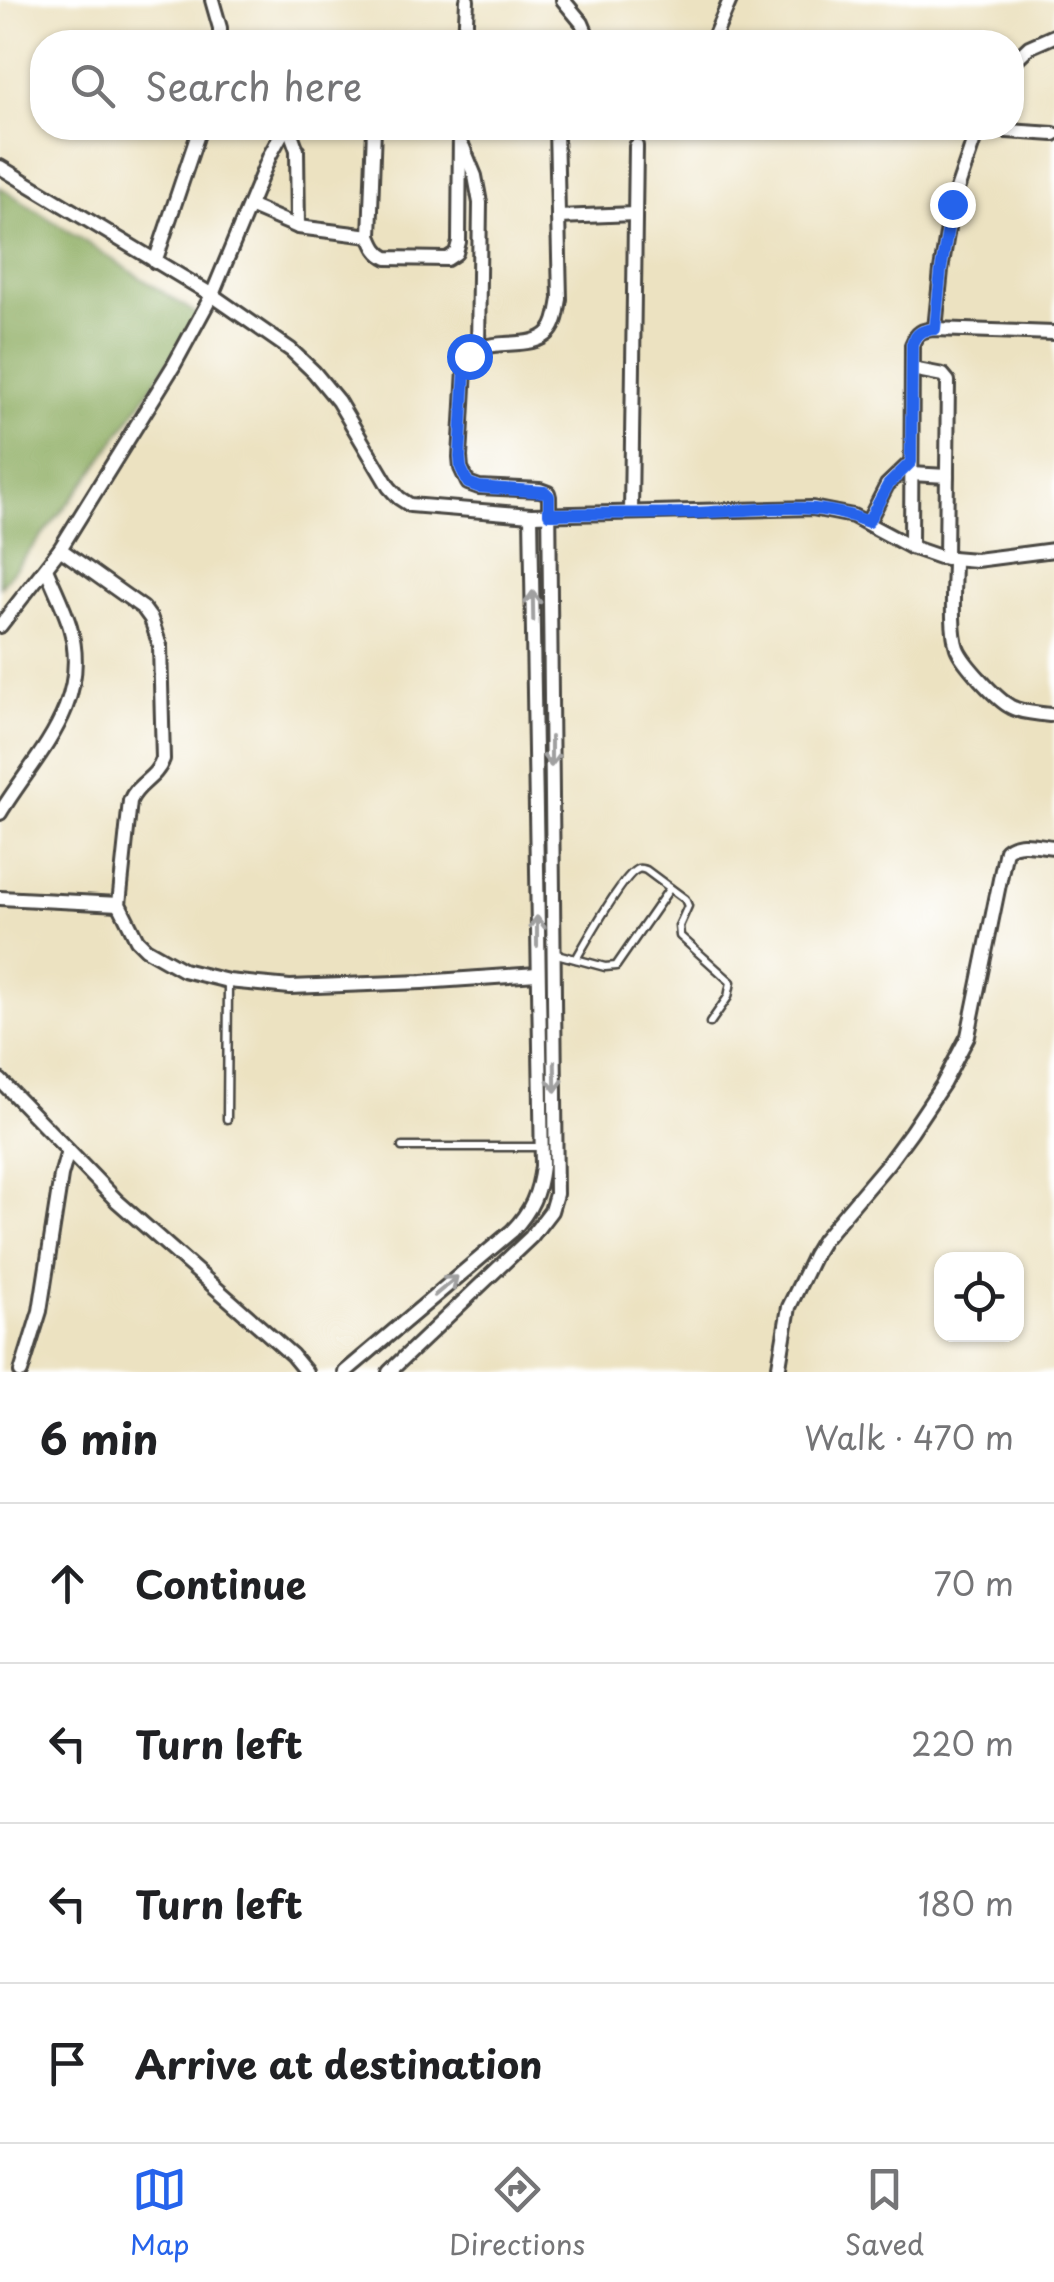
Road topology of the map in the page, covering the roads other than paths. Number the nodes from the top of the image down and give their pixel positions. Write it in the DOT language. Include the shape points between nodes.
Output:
graph roads {
  1 [pos="212,0"];
  2 [pos="467,0"];
  3 [pos="563,0"];
  4 [pos="730,0"];
  5 [pos="218,30"];
  6 [pos="466,30"];
  7 [pos="585,30"];
  8 [pos="717,30"];
  9 [pos="1054,36"];
  10 [pos="1024,52"];
  11 [pos="1024,132"];
  12 [pos="1054,134"];
  13 [pos="196,140"];
  14 [pos="279,140"];
  15 [pos="293,140"];
  16 [pos="374,140"];
  17 [pos="460,140"];
  18 [pos="462,140"];
  19 [pos="556,140"];
  20 [pos="974,140"];
  21 [pos="636,146"];
  22 [pos="0,167"];
  23 [pos="249,206"];
  24 [pos="635,214"];
  25 [pos="558,217"];
  26 [pos="298,227"];
  27 [pos="370,236"];
  28 [pos="156,262"];
  29 [pos="212,295"];
  30 [pos="935,329"];
  31 [pos="1054,333"];
  32 [pos="478,348"];
  33 [pos="912,369"];
  34 [pos="911,468"];
  35 [pos="947,476"];
  36 [pos="631,512"];
  37 [pos="549,514"];
  38 [pos="531,515"];
  39 [pos="868,522"];
  40 [pos="910,547"];
  41 [pos="60,549"];
  42 [pos="1054,550"];
  43 [pos="950,559"];
  44 [pos="46,568"];
  45 [pos="0,626"];
  46 [pos="1050,714"];
  47 [pos="0,812"];
  48 [pos="1054,847"];
  49 [pos="670,888"];
  50 [pos="0,898"];
  51 [pos="119,904"];
  52 [pos="552,952"];
  53 [pos="576,959"];
  54 [pos="537,974"];
  55 [pos="228,981"];
  56 [pos="553,989"];
  57 [pos="538,990"];
  58 [pos="710,1023"];
  59 [pos="0,1080"];
  60 [pos="227,1119"];
  61 [pos="402,1147"];
  62 [pos="549,1147"];
  63 [pos="68,1151"];
  64 [pos="410,1316"];
  65 [pos="426,1335"];
  66 [pos="20,1372"];
  67 [pos="306,1372"];
  68 [pos="345,1372"];
  69 [pos="390,1372"];
  70 [pos="778,1372"];
  1 -- 5 [label="street"];
  2 -- 6 [label="street"];
  3 -- 7 [label="street"];
  4 -- 8 [label="street"];
  9 -- 10 [label="street"];
  11 -- 12 [label="street"];
  13 -- 28 [label="street"];
  14 -- 23 [label="street"];
  15 -- 26 [label="street"];
  16 -- 27 [label="street"];
  17 -- 27 [label="street" via="459,242 452,257 387,258"];
  18 -- 32 [label="street" via="480,203"];
  19 -- 25 [label="street"];
  20 -- 30 [label="street" via="952,204"];
  21 -- 24 [label="street"];
  22 -- 28 [label="street"];
  23 -- 26 [label="street"];
  23 -- 29 [label="street"];
  24 -- 25 [label="street"];
  24 -- 36 [label="street"];
  25 -- 32 [label="street" via="560,299 550,331"];
  26 -- 27 [label="street"];
  28 -- 29 [label="street"];
  29 -- 38 [label="street" via="314,372 403,502"];
  29 -- 41 [label="street"];
  30 -- 31 [label="street"];
  30 -- 33 [label="street" via="916,335"];
  32 -- 37 [label="street" via="465,369 464,476 479,487 545,492"];
  33 -- 34 [label="street"];
  33 -- 35 [label="street" via="947,378"];
  34 -- 35 [label="street"];
  34 -- 39 [label="street" via="888,485"];
  34 -- 40 [label="street"];
  35 -- 43 [label="street"];
  36 -- 37 [label="street"];
  36 -- 39 [label="street" via="812,508"];
  37 -- 38 [label="street"];
  37 -- 52 [label="street, one-way"];
  54 -- 38 [label="street, one-way"];
  39 -- 40 [label="street"];
  40 -- 43 [label="street"];
  41 -- 44 [label="street"];
  41 -- 51 [label="street" via="143,608 160,646 163,760 130,801"];
  42 -- 43 [label="street"];
  43 -- 46 [label="street" via="958,652 1009,706"];
  44 -- 45 [label="street"];
  44 -- 47 [label="street" via="70,629 74,678 42,752"];
  48 -- 70 [label="street" via="1021,844 1006,850 968,1036 890,1162 814,1255 788,1307"];
  49 -- 53 [label="lane" via="616,966"];
  49 -- 53 [label="lane" via="646,870 634,871"];
  49 -- 58 [label="lane" via="687,902 680,936 731,982"];
  50 -- 51 [label="street"];
  51 -- 55 [label="street" via="146,949 183,970"];
  52 -- 53 [label="lane"];
  52 -- 56 [label="street"];
  54 -- 55 [label="street" via="335,986"];
  54 -- 57 [label="street"];
  55 -- 60 [label="lane"];
  56 -- 57 [label="street"];
  56 -- 62 [label="street, one-way"];
  57 -- 62 [label="street"];
  59 -- 63 [label="street"];
  61 -- 62 [label="lane"];
  64 -- 62 [label="street, one-way" via="525,1217"];
  62 -- 65 [label="street" via="556,1194 544,1222"];
  63 -- 66 [label="street" via="40,1312"];
  63 -- 67 [label="street"];
  64 -- 65 [label="street"];
  64 -- 68 [label="street"];
  65 -- 69 [label="street"];
}
